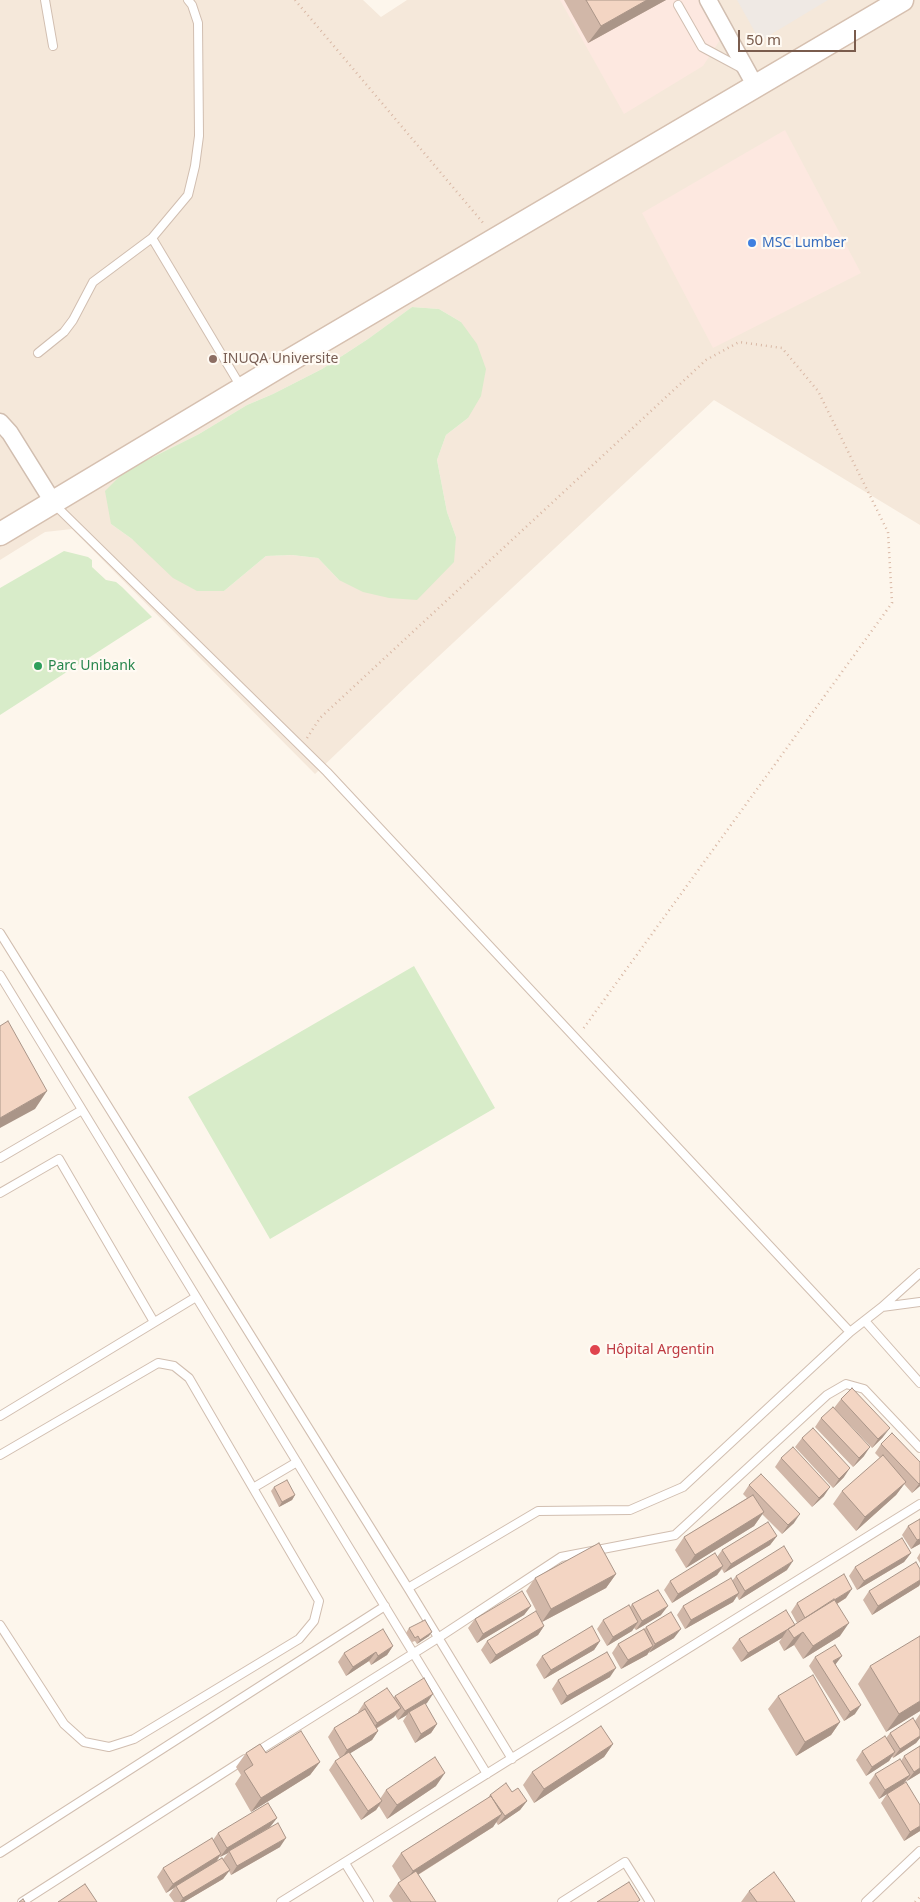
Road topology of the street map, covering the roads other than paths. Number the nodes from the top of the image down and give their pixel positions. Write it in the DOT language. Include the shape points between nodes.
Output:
graph roads {
  1 [pos="45,0"];
  2 [pos="188,0"];
  3 [pos="708,0"];
  4 [pos="902,0"];
  5 [pos="678,5"];
  6 [pos="53,46"];
  7 [pos="751,79"];
  8 [pos="152,238"];
  9 [pos="38,353"];
  10 [pos="242,388"];
  11 [pos="0,422"];
  12 [pos="52,502"];
  13 [pos="0,534"];
  14 [pos="0,933"];
  15 [pos="0,975"];
  16 [pos="82,1110"];
  17 [pos="0,1158"];
  18 [pos="0,1193"];
  19 [pos="920,1273"];
  20 [pos="196,1296"];
  21 [pos="920,1302"];
  22 [pos="882,1306"];
  23 [pos="864,1320"];
  24 [pos="154,1322"];
  25 [pos="850,1332"];
  26 [pos="920,1383"];
  27 [pos="0,1416"];
  28 [pos="920,1448"];
  29 [pos="0,1455"];
  30 [pos="297,1462"];
  31 [pos="253,1488"];
  32 [pos="920,1504"];
  33 [pos="408,1588"];
  34 [pos="385,1606"];
  35 [pos="0,1625"];
  36 [pos="438,1638"];
  37 [pos="413,1652"];
  38 [pos="512,1758"];
  39 [pos="488,1774"];
  40 [pos="920,1851"];
  41 [pos="0,1853"];
  42 [pos="345,1862"];
  43 [pos="22,1902"];
  44 [pos="281,1902"];
  45 [pos="369,1902"];
  46 [pos="562,1902"];
  47 [pos="650,1902"];
  48 [pos="866,1902"];
  1 -- 6 [label="lane"];
  2 -- 8 [label="lane" via="198,23 199,136 196,158 188,195"];
  3 -- 7 [label="street"];
  4 -- 7 [label="main road"];
  5 -- 7 [label="lane" via="702,48"];
  7 -- 10 [label="main road" via="497,239"];
  8 -- 9 [label="lane" via="93,282 64,332"];
  8 -- 10 [label="lane"];
  10 -- 12 [label="main road"];
  11 -- 12 [label="street"];
  12 -- 13 [label="main road"];
  12 -- 25 [label="lane" via="334,780"];
  14 -- 33 [label="lane"];
  15 -- 16 [label="lane"];
  16 -- 17 [label="lane"];
  16 -- 20 [label="lane"];
  18 -- 24 [label="lane" via="59,1159"];
  19 -- 22 [label="lane"];
  20 -- 24 [label="lane"];
  20 -- 30 [label="lane"];
  21 -- 22 [label="lane"];
  22 -- 23 [label="lane"];
  23 -- 25 [label="lane"];
  23 -- 26 [label="lane"];
  24 -- 27 [label="lane"];
  25 -- 33 [label="lane" via="683,1487 630,1510 538,1511"];
  28 -- 36 [label="lane" via="864,1389 846,1384 828,1395 675,1535 561,1557"];
  29 -- 31 [label="lane" via="158,1363 174,1366 189,1378"];
  30 -- 31 [label="lane"];
  30 -- 34 [label="lane"];
  31 -- 35 [label="lane" via="319,1601 314,1621 299,1639 134,1739 109,1747 84,1742 64,1724"];
  32 -- 38 [label="lane"];
  33 -- 36 [label="lane"];
  34 -- 37 [label="lane"];
  34 -- 41 [label="lane"];
  36 -- 37 [label="lane"];
  36 -- 38 [label="lane"];
  37 -- 39 [label="lane"];
  37 -- 43 [label="lane"];
  38 -- 39 [label="lane"];
  39 -- 42 [label="lane"];
  40 -- 48 [label="lane"];
  42 -- 44 [label="lane"];
  42 -- 45 [label="lane"];
  46 -- 47 [label="lane" via="626,1862"];
}
